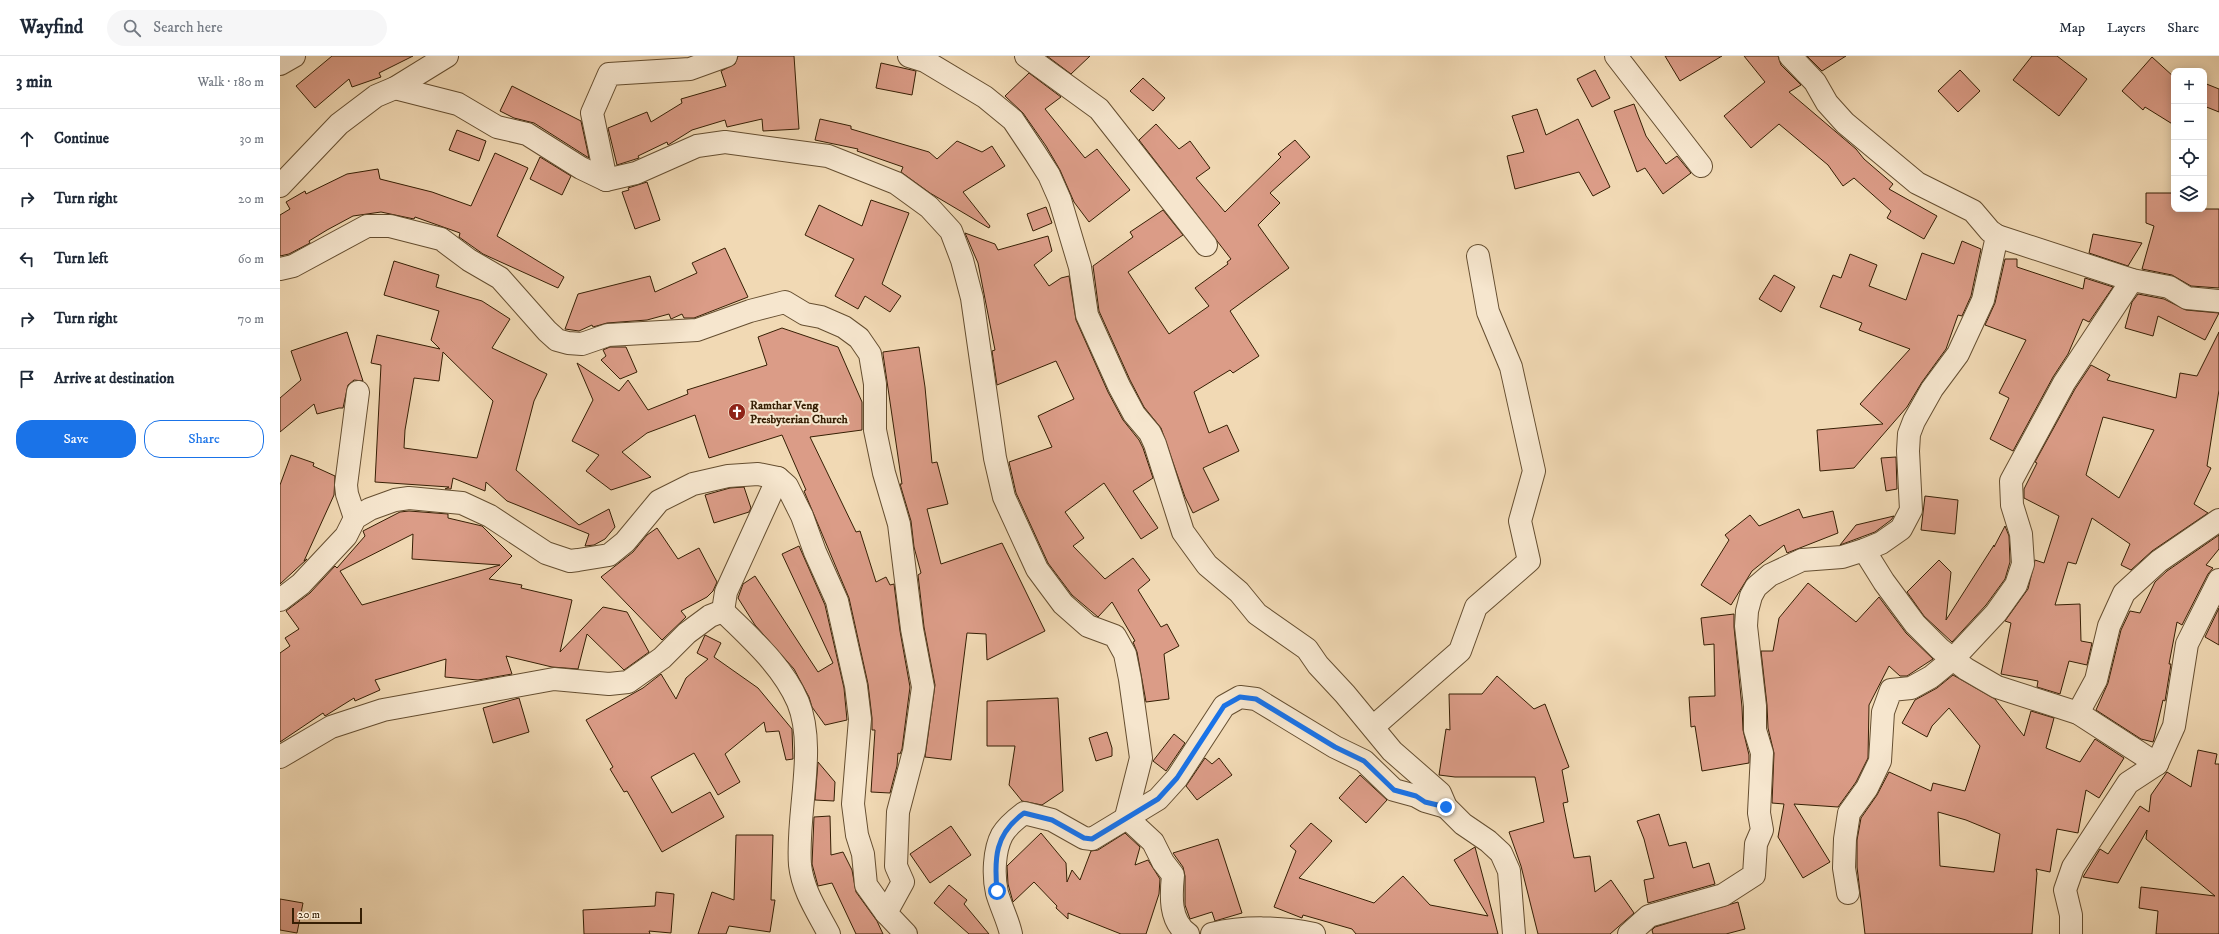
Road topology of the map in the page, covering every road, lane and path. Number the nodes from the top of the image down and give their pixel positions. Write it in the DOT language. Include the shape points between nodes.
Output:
graph roads {
  1 [pos="294,56"];
  2 [pos="726,56"];
  3 [pos="909,56"];
  4 [pos="1026,56"];
  5 [pos="1616,56"];
  6 [pos="1790,56"];
  7 [pos="436,59"];
  8 [pos="280,64"];
  9 [pos="612,65"];
  10 [pos="395,88"];
  11 [pos="1701,166"];
  12 [pos="606,180"];
  13 [pos="280,186"];
  14 [pos="1997,236"];
  15 [pos="1206,245"];
  16 [pos="1478,256"];
  17 [pos="280,269"];
  18 [pos="2132,280"];
  19 [pos="2219,301"];
  20 [pos="358,392"];
  21 [pos="778,478"];
  22 [pos="355,518"];
  23 [pos="2219,520"];
  24 [pos="1864,550"];
  25 [pos="2219,580"];
  26 [pos="280,600"];
  27 [pos="723,611"];
  28 [pos="1953,659"];
  29 [pos="2078,713"];
  30 [pos="1373,727"];
  31 [pos="280,757"];
  32 [pos="2157,764"];
  33 [pos="1446,807"];
  34 [pos="1126,817"];
  35 [pos="1848,892"];
  36 [pos="886,914"];
  37 [pos="829,934"];
  38 [pos="906,934"];
  39 [pos="1011,934"];
  40 [pos="1188,934"];
  41 [pos="1212,934"];
  42 [pos="1314,934"];
  43 [pos="1514,934"];
  44 [pos="1629,934"];
  45 [pos="2071,934"];
  1 -- 8 [label="street"];
  2 -- 9 [label="street" via="690,68"];
  3 -- 30 [label="street" via="925,61 972,87 1013,120 1018,127 1049,175 1060,200 1080,267 1087,315 1119,386 1134,414 1150,433 1155,444 1184,532 1207,565 1239,592 1257,614 1307,649"];
  4 -- 15 [label="street" via="1099,109"];
  5 -- 11 [label="street"];
  6 -- 14 [label="street" via="1815,82 1833,111 1855,132 1917,183 1973,211"];
  7 -- 10 [label="street"];
  9 -- 12 [label="street" via="592,113"];
  10 -- 12 [label="street" via="458,104 497,127 527,134 581,168"];
  10 -- 13 [label="street" via="376,96 339,124"];
  12 -- 34 [label="street" via="636,173 697,146 725,142 828,156 896,183 929,207 951,231 972,298 994,451 1004,497 1037,569 1064,604 1088,626 1115,636 1125,654 1141,758"];
  14 -- 18 [label="street"];
  14 -- 24 [label="street" via="1983,300 1958,354 1932,389 1909,434 1911,510 1901,529 1881,543"];
  16 -- 30 [label="street" via="1488,312 1511,367 1534,471 1520,522 1529,561 1476,607 1460,651"];
  17 -- 36 [label="street" via="293,266 367,226 390,226 441,239 469,260 500,278 547,331 557,340 568,344 582,344 608,335 697,330 750,311 785,302 805,314 822,317 844,327 860,338 870,354 873,369 875,430 899,524 912,629 923,686 914,751 898,812 896,866 903,882"];
  18 -- 19 [label="street" via="2169,287 2187,298"];
  18 -- 28 [label="street" via="2064,383 2011,481 2012,505 2021,534 2023,564 2016,585 1996,613"];
  20 -- 22 [label="street" via="346,485"];
  21 -- 22 [label="street" via="758,474 728,476 693,484 659,501 626,542 609,555 584,560 570,561 546,553 490,516 462,503 408,498 370,509"];
  21 -- 27 [label="street" via="726,592"];
  21 -- 36 [label="street" via="787,486 802,516 839,609 856,686 860,719 853,804 857,835 863,854 866,885"];
  22 -- 26 [label="street" via="346,536 301,584"];
  23 -- 29 [label="street" via="2159,561 2124,593 2109,626 2096,680"];
  24 -- 28 [label="street" via="1884,582 1916,624"];
  24 -- 44 [label="street" via="1842,557 1802,560 1770,575 1756,587 1751,596 1746,626 1753,680 1755,730 1762,753 1759,813 1762,830 1756,844 1754,875 1723,896 1649,916"];
  25 -- 32 [label="street" via="2187,644 2174,726"];
  27 -- 31 [label="street" via="710,616 687,633 662,658 628,682 609,684 554,679 383,710 331,727"];
  27 -- 37 [label="street" via="759,646 798,702 804,726 806,752 799,832 800,866 809,901"];
  28 -- 29 [label="street" via="1997,687"];
  28 -- 35 [label="street" via="1911,688 1891,690 1883,712 1880,761 1867,788 1849,813 1844,868"];
  29 -- 32 [label="street"];
  30 -- 33 [label="street" via="1392,751 1440,793"];
  32 -- 45 [label="street" via="2128,783 2073,867 2065,890 2071,915"];
  33 -- 34 [label="street" via="1394,790 1364,761 1335,747 1256,699 1240,697 1224,706 1165,792 1158,799"];
  33 -- 43 [label="street" via="1463,824 1495,847 1506,861"];
  34 -- 39 [label="street" via="1092,839 1084,838 1052,820 1024,813 1014,821 1002,834 995,871 997,891"];
  34 -- 40 [label="street" via="1153,842 1163,862 1174,875 1173,912 1178,924"];
  36 -- 38 [label="street"];
  41 -- 42 [label="street" via="1224,931 1279,929"];
}
